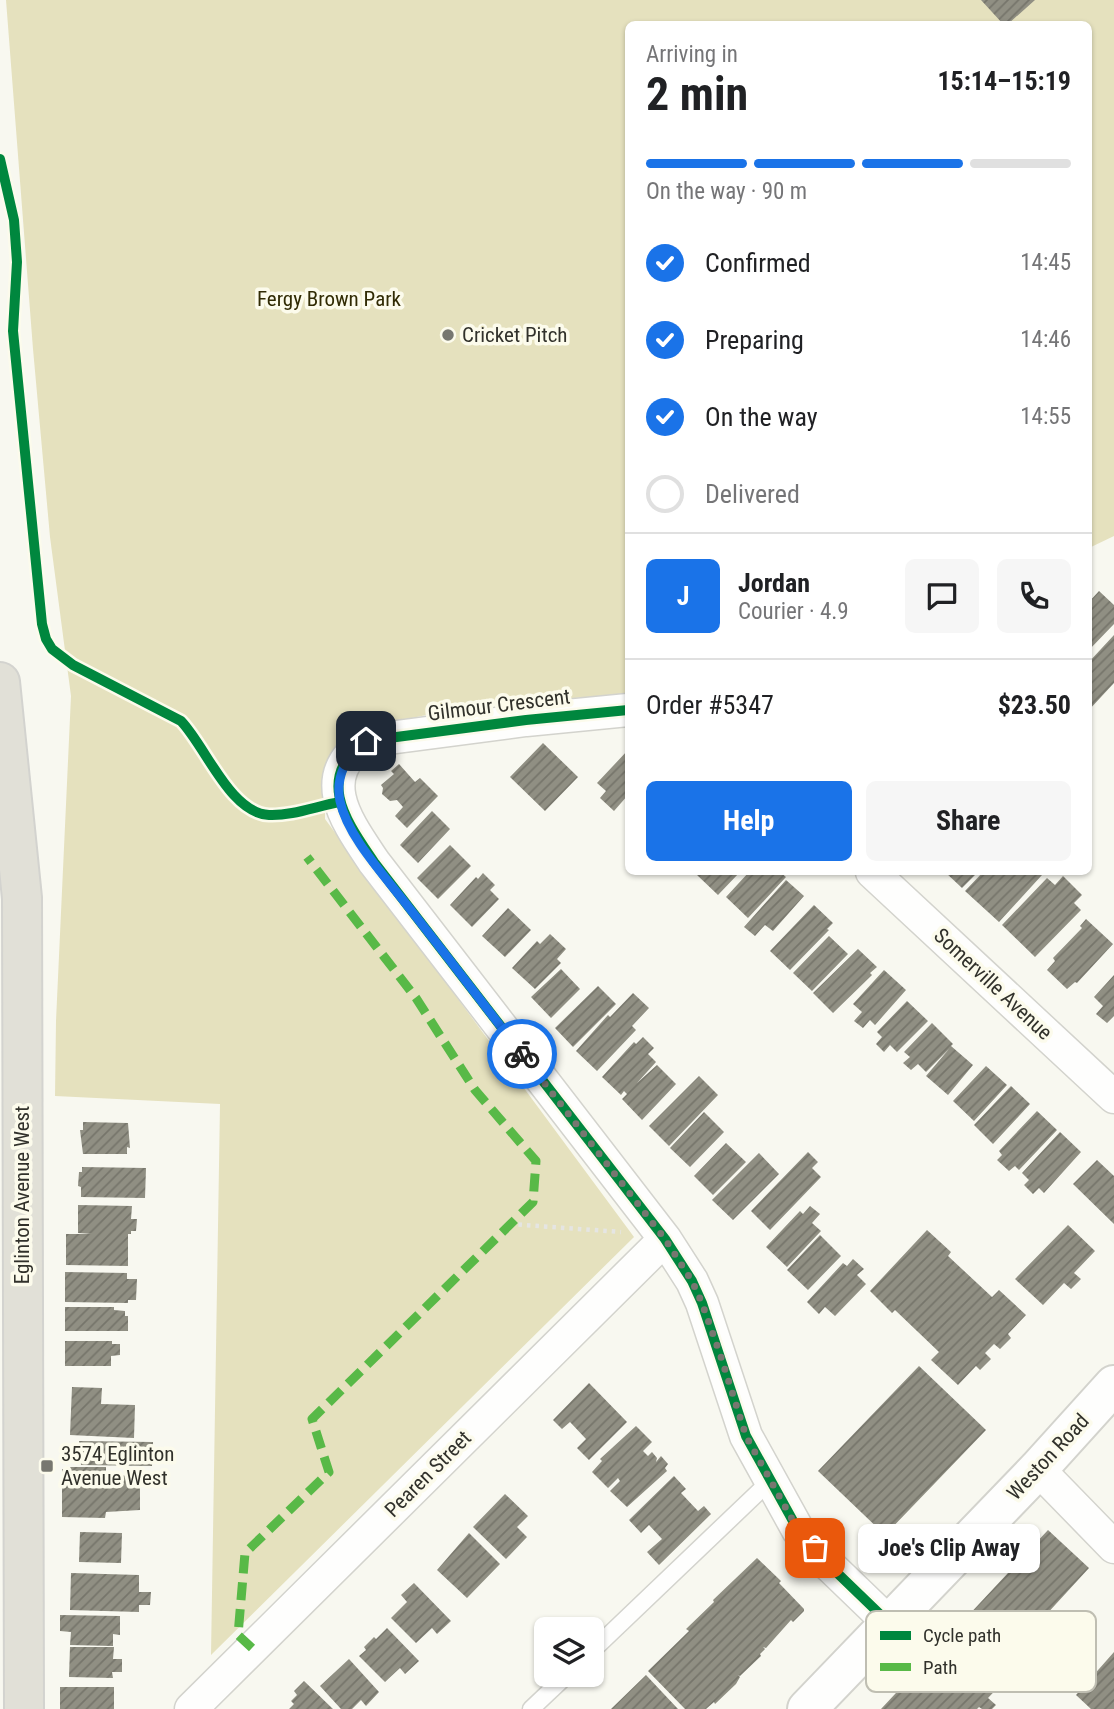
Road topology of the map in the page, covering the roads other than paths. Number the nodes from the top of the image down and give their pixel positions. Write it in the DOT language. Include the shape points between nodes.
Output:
graph roads {
  1 [pos="0,682"];
  2 [pos="625,710"];
  3 [pos="875,875"];
  4 [pos="1114,1097"];
  5 [pos="665,1239"];
  6 [pos="1114,1385"];
  7 [pos="1038,1469"];
  8 [pos="770,1481"];
  9 [pos="1114,1547"];
  10 [pos="877,1611"];
  11 [pos="899,1611"];
  12 [pos="604,1640"];
  13 [pos="866,1646"];
  14 [pos="554,1687"];
  15 [pos="24,1709"];
  16 [pos="191,1709"];
  17 [pos="531,1709"];
  18 [pos="807,1709"];
  1 -- 15 [label="main road, Eglinton Avenue West" via="22,898 16,1231 17,1669"];
  2 -- 5 [label="street, Gilmour Crescent" via="366,741 356,748 338,782 348,824 363,845"];
  3 -- 4 [label="street, Somerville Avenue"];
  5 -- 8 [label="street" via="702,1303 746,1436"];
  5 -- 16 [label="street, Pearen Street"];
  6 -- 7 [label="main road, Weston Road"];
  7 -- 9 [label="street"];
  7 -- 11 [label="main road, Weston Road"];
  8 -- 10 [label="street" via="798,1530"];
  8 -- 12 [label="lane"];
  13 -- 18 [label="main road, Weston Road"];
  14 -- 17 [label="lane"];
}
